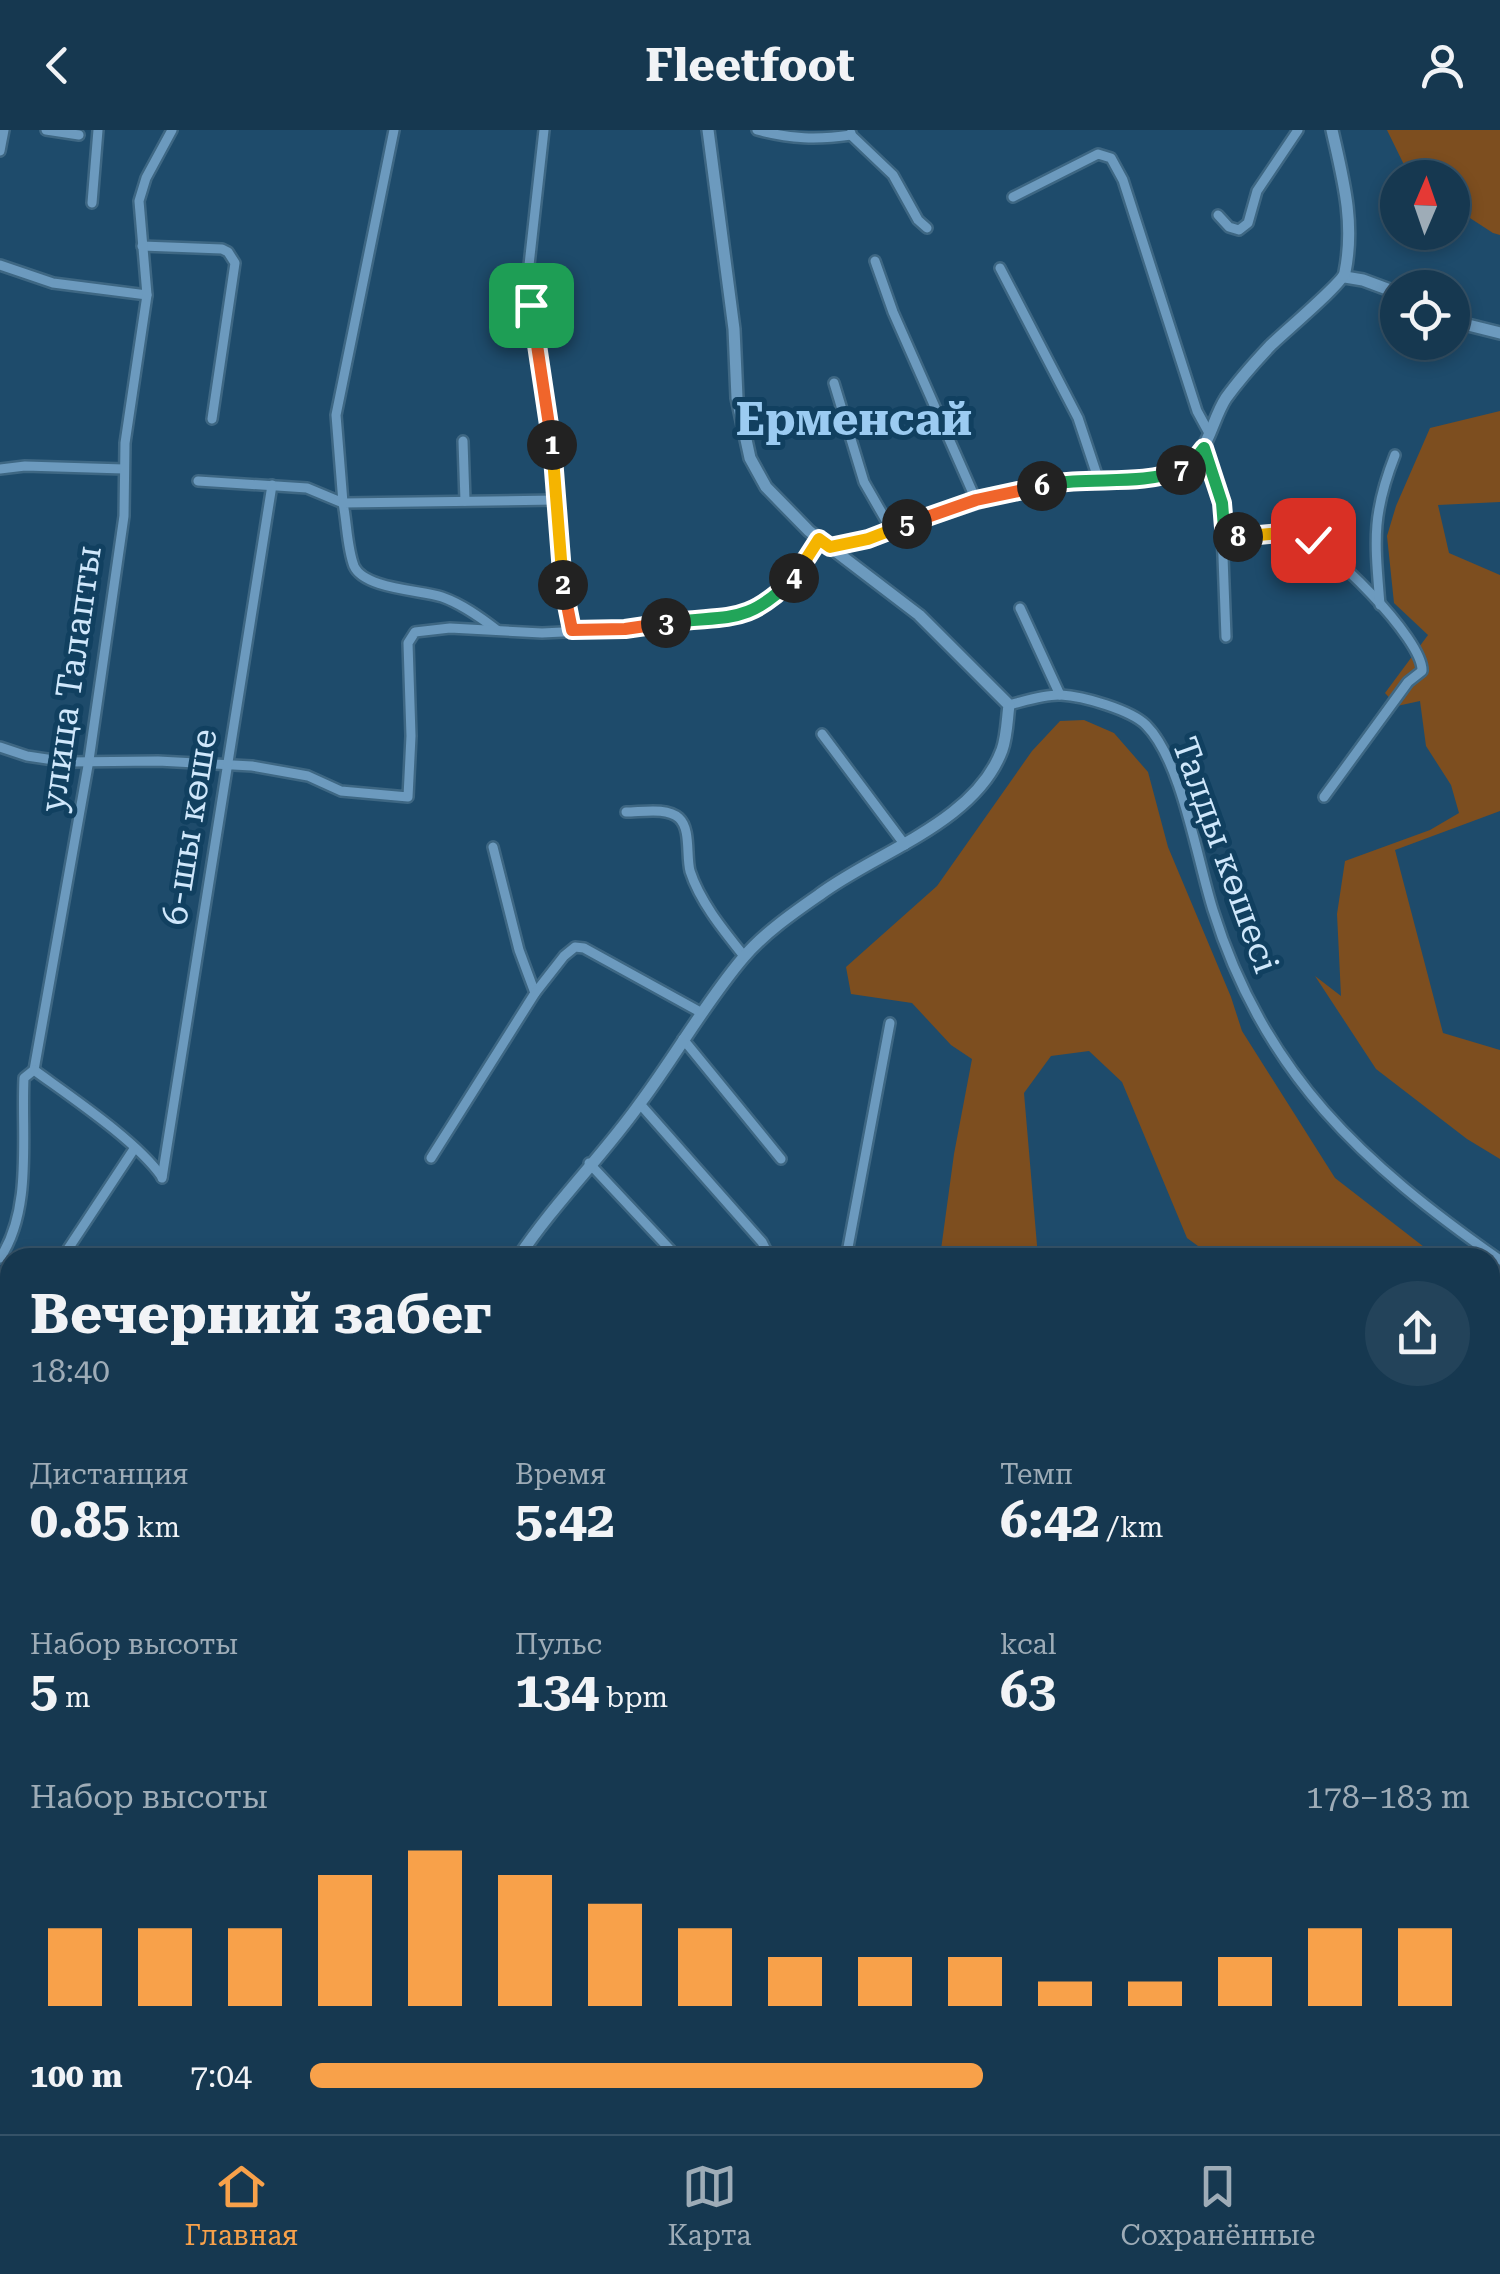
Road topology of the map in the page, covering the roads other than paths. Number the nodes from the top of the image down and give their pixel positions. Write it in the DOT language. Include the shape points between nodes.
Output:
graph roads {
  1 [pos="4,130"];
  2 [pos="46,130"];
  3 [pos="98,130"];
  4 [pos="394,130"];
  5 [pos="544,130"];
  6 [pos="708,130"];
  7 [pos="757,130"];
  8 [pos="1298,130"];
  9 [pos="1332,130"];
  10 [pos="168,131"];
  11 [pos="851,133"];
  12 [pos="79,135"];
  13 [pos="0,151"];
  14 [pos="1013,197"];
  15 [pos="92,203"];
  16 [pos="1218,215"];
  17 [pos="928,228"];
  18 [pos="142,246"];
  19 [pos="875,261"];
  20 [pos="0,264"];
  21 [pos="1000,268"];
  22 [pos="1345,277"];
  23 [pos="1380,286"];
  24 [pos="147,295"];
  25 [pos="1470,326"];
  26 [pos="1500,333"];
  27 [pos="834,383"];
  28 [pos="212,418"];
  29 [pos="1209,434"];
  30 [pos="463,440"];
  31 [pos="1204,448"];
  32 [pos="1395,456"];
  33 [pos="124,468"];
  34 [pos="0,469"];
  35 [pos="1098,478"];
  36 [pos="198,481"];
  37 [pos="272,486"];
  38 [pos="557,500"];
  39 [pos="976,500"];
  40 [pos="465,501"];
  41 [pos="343,503"];
  42 [pos="890,529"];
  43 [pos="1225,540"];
  44 [pos="824,543"];
  45 [pos="1380,605"];
  46 [pos="1020,608"];
  47 [pos="572,630"];
  48 [pos="499,631"];
  49 [pos="1226,637"];
  50 [pos="1060,695"];
  51 [pos="1009,705"];
  52 [pos="822,734"];
  53 [pos="0,747"];
  54 [pos="89,760"];
  55 [pos="228,764"];
  56 [pos="1324,797"];
  57 [pos="626,812"];
  58 [pos="904,845"];
  59 [pos="493,848"];
  60 [pos="744,956"];
  61 [pos="535,993"];
  62 [pos="702,1012"];
  63 [pos="890,1023"];
  64 [pos="684,1039"];
  65 [pos="30,1072"];
  66 [pos="640,1104"];
  67 [pos="134,1148"];
  68 [pos="431,1158"];
  69 [pos="781,1159"];
  70 [pos="589,1164"];
  71 [pos="7,1248"];
  72 [pos="69,1248"];
  73 [pos="526,1248"];
  74 [pos="669,1248"];
  75 [pos="765,1248"];
  76 [pos="848,1248"];
  77 [pos="1483,1248"];
  1 -- 13 [label="street"];
  2 -- 12 [label="street"];
  3 -- 15 [label="street"];
  4 -- 41 [label="street" via="336,415"];
  5 -- 38 [label="street" via="529,265"];
  6 -- 44 [label="street" via="737,398 750,458 766,487"];
  7 -- 11 [label="street" via="793,140"];
  8 -- 16 [label="street" via="1258,190 1248,223 1239,230"];
  9 -- 22 [label="street" via="1350,210"];
  10 -- 18 [label="street, улица Талапты" via="141,193"];
  11 -- 17 [label="street" via="893,175"];
  14 -- 29 [label="street" via="1098,154 1111,158"];
  18 -- 24 [label="street, улица Талапты"];
  18 -- 28 [label="street" via="222,249 234,263"];
  19 -- 39 [label="street"];
  20 -- 24 [label="street" via="53,283"];
  21 -- 35 [label="street" via="1078,418"];
  22 -- 23 [label="street"];
  22 -- 29 [label="street" via="1269,347 1225,400"];
  24 -- 33 [label="street, улица Талапты"];
  25 -- 26 [label="street"];
  27 -- 42 [label="street" via="864,482"];
  29 -- 31 [label="street"];
  30 -- 40 [label="street"];
  31 -- 35 [label="street" via="1167,475"];
  31 -- 43 [label="street" via="1222,503"];
  32 -- 45 [label="street" via="1377,507"];
  33 -- 34 [label="street"];
  33 -- 54 [label="street, улица Талапты" via="124,516"];
  35 -- 39 [label="street"];
  36 -- 37 [label="street"];
  37 -- 41 [label="street" via="308,488"];
  37 -- 55 [label="street, 6-шы көше"];
  38 -- 40 [label="street"];
  38 -- 47 [label="street"];
  39 -- 42 [label="street"];
  40 -- 41 [label="street"];
  41 -- 48 [label="street" via="354,567 362,576 444,597"];
  42 -- 44 [label="street" via="868,539"];
  43 -- 45 [label="street" via="1290,532 1313,540"];
  43 -- 49 [label="street"];
  44 -- 47 [label="street" via="769,602 745,614"];
  44 -- 51 [label="street" via="919,615"];
  45 -- 56 [label="street" via="1422,659 1422,671"];
  46 -- 50 [label="street"];
  47 -- 48 [label="street"];
  48 -- 55 [label="street" via="430,630 415,632 408,643 408,797 341,791 308,776"];
  50 -- 51 [label="street, Талды көшесі"];
  50 -- 77 [label="street, Талды көшесі" via="1110,706 1146,724 1164,753 1232,965 1310,1098 1421,1204"];
  51 -- 58 [label="street" via="1001,754 987,777"];
  52 -- 58 [label="street"];
  53 -- 54 [label="street" via="67,762"];
  54 -- 55 [label="street"];
  54 -- 65 [label="street, улица Талапты"];
  55 -- 67 [label="street, 6-шы көше" via="162,1178"];
  57 -- 60 [label="street" via="664,812 683,822 690,870 718,924"];
  58 -- 60 [label="street" via="822,892"];
  59 -- 61 [label="street"];
  60 -- 62 [label="street"];
  61 -- 62 [label="street" via="564,956 584,948"];
  61 -- 68 [label="street"];
  62 -- 64 [label="street"];
  63 -- 76 [label="street"];
  64 -- 66 [label="street"];
  64 -- 69 [label="street"];
  65 -- 67 [label="street"];
  65 -- 71 [label="street, улица Талапты" via="23,1085 18,1212"];
  66 -- 70 [label="street"];
  66 -- 75 [label="street"];
  67 -- 72 [label="street"];
  70 -- 73 [label="street"];
  70 -- 74 [label="street"];
}
